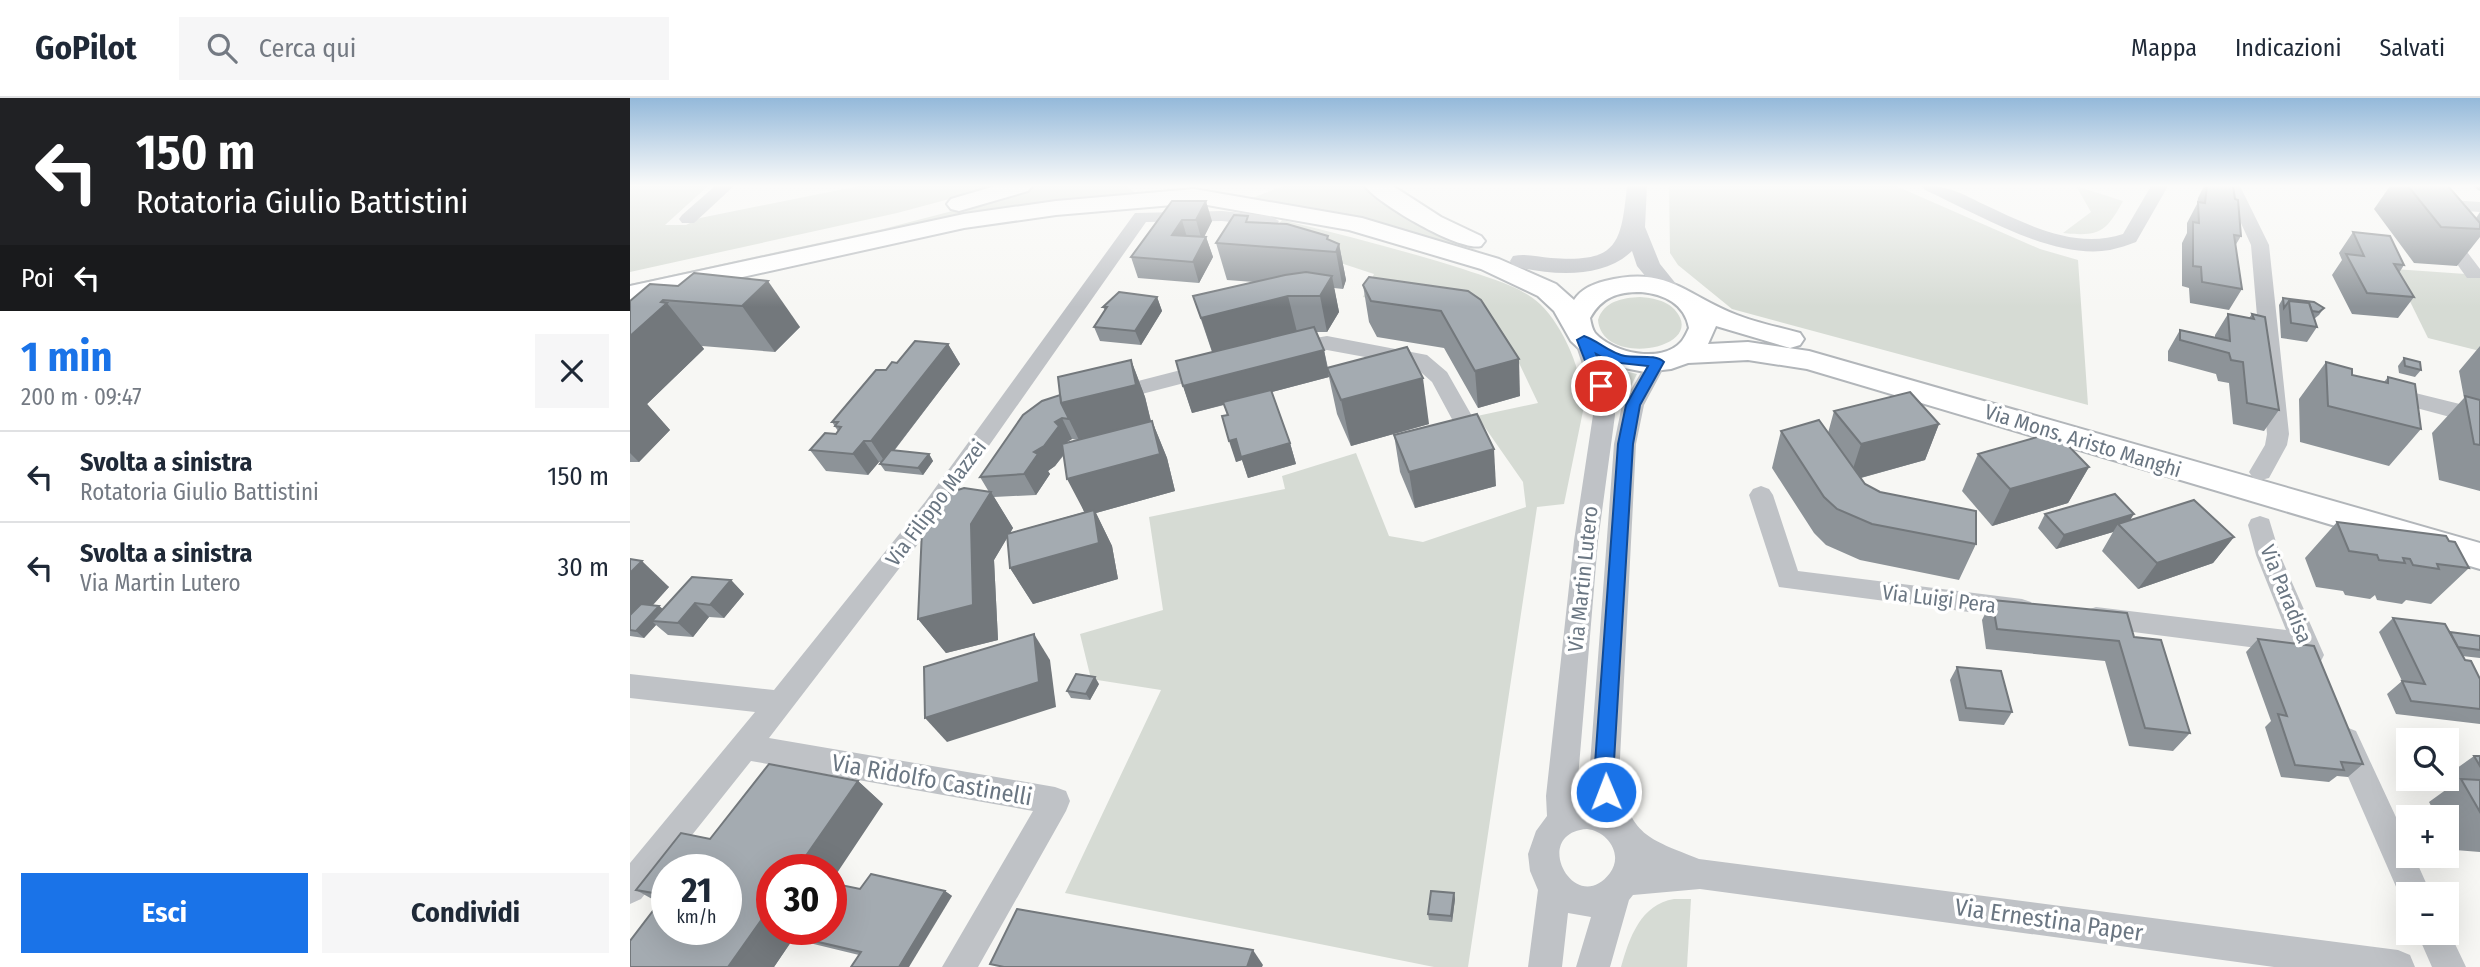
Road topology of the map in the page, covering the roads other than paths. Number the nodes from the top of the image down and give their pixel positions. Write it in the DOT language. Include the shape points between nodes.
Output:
graph roads {
  1 [pos="871,227"];
  2 [pos="939,227"];
  3 [pos="1134,227"];
  4 [pos="1267,227"];
  5 [pos="1365,227"];
  6 [pos="1442,227"];
  7 [pos="1633,227"];
  8 [pos="2023,227"];
  9 [pos="2136,227"];
  10 [pos="2253,227"];
  11 [pos="2439,227"];
  12 [pos="1265,230"];
  13 [pos="1632,233"];
  14 [pos="1521,261"];
  15 [pos="2474,274"];
  16 [pos="630,279"];
  17 [pos="1607,289"];
  18 [pos="1669,290"];
  19 [pos="630,294"];
  20 [pos="1696,308"];
  21 [pos="1581,333"];
  22 [pos="1264,356"];
  23 [pos="1669,358"];
  24 [pos="1238,362"];
  25 [pos="2387,393"];
  26 [pos="1087,401"];
  27 [pos="1461,416"];
  28 [pos="1022,417"];
  29 [pos="2480,417"];
  30 [pos="995,423"];
  31 [pos="2261,472"];
  32 [pos="1761,495"];
  33 [pos="2259,525"];
  34 [pos="2480,533"];
  35 [pos="2480,556"];
  36 [pos="2048,612"];
  37 [pos="2075,615"];
  38 [pos="2305,643"];
  39 [pos="2321,681"];
  40 [pos="630,686"];
  41 [pos="780,703"];
  42 [pos="2337,719"];
  43 [pos="743,747"];
  44 [pos="1562,822"];
  45 [pos="1622,833"];
  46 [pos="1700,874"];
  47 [pos="2410,882"];
  48 [pos="1555,885"];
  49 [pos="1620,885"];
  50 [pos="630,888"];
  51 [pos="2439,945"];
  52 [pos="959,967"];
  53 [pos="1545,967"];
  54 [pos="1593,967"];
  55 [pos="2398,967"];
  56 [pos="2449,967"];
  1 -- 16 [label="main road"];
  2 -- 19 [label="main road"];
  3 -- 30 [label="street, Via Filippo Mazzei"];
  4 -- 12 [label="street, Via Filippo Mazzei"];
  5 -- 21 [label="main road" via="1490,264 1547,290"];
  6 -- 14 [label="main road"];
  7 -- 13 [label="street"];
  8 -- 9 [label="street" via="2049,238 2099,246 2130,238"];
  10 -- 31 [label="street" via="2263,264 2278,434"];
  11 -- 15 [label="street"];
  13 -- 14 [label="street" via="1614,253 1583,266"];
  13 -- 17 [label="street" via="1625,266"];
  13 -- 18 [label="street" via="1649,266"];
  14 -- 17 [label="main road"];
  17 -- 18 [label="main road" via="1635,284"];
  17 -- 21 [label="main road" via="1583,305 1578,315"];
  18 -- 20 [label="main road"];
  20 -- 23 [label="main road" via="1702,333 1693,346"];
  20 -- 31 [label="main road, Via Mons. Aristo Manghi" via="1754,330"];
  21 -- 23 [label="main road" via="1611,357 1638,362"];
  21 -- 44 [label="street, Via Martin Lutero" via="1601,386 1604,415 1586,541"];
  22 -- 27 [label="street" via="1327,343 1420,360 1441,377"];
  23 -- 35 [label="main road, Via Mons. Aristo Manghi" via="1748,351 1809,360"];
  23 -- 45 [label="street, Via Martin Lutero" via="1633,405 1625,444 1604,778"];
  24 -- 26 [label="street"];
  25 -- 29 [label="street"];
  28 -- 30 [label="street"];
  30 -- 41 [label="street, Via Filippo Mazzei"];
  31 -- 34 [label="main road, Via Mons. Aristo Manghi"];
  32 -- 36 [label="street, Via Luigi Pera" via="1788,580"];
  33 -- 38 [label="street, Via Paradisa"];
  37 -- 38 [label="street"];
  38 -- 39 [label="street, Via Paradisa"];
  40 -- 41 [label="street"];
  41 -- 43 [label="street, Via Filippo Mazzei"];
  42 -- 47 [label="street"];
  43 -- 50 [label="street, Via Filippo Mazzei"];
  43 -- 52 [label="street, Via Ridolfo Castinelli" via="1055,801"];
  44 -- 45 [label="street" via="1575,816 1599,817"];
  44 -- 48 [label="street" via="1544,850 1547,874"];
  45 -- 46 [label="street, Via Ernestina Paper" via="1655,858"];
  45 -- 49 [label="street" via="1632,859"];
  46 -- 49 [label="street, Via Ernestina Paper"];
  46 -- 55 [label="street, Via Ernestina Paper"];
  48 -- 49 [label="street" via="1577,899 1604,898"];
  48 -- 53 [label="street"];
  49 -- 54 [label="street"];
  51 -- 56 [label="street"];
}
